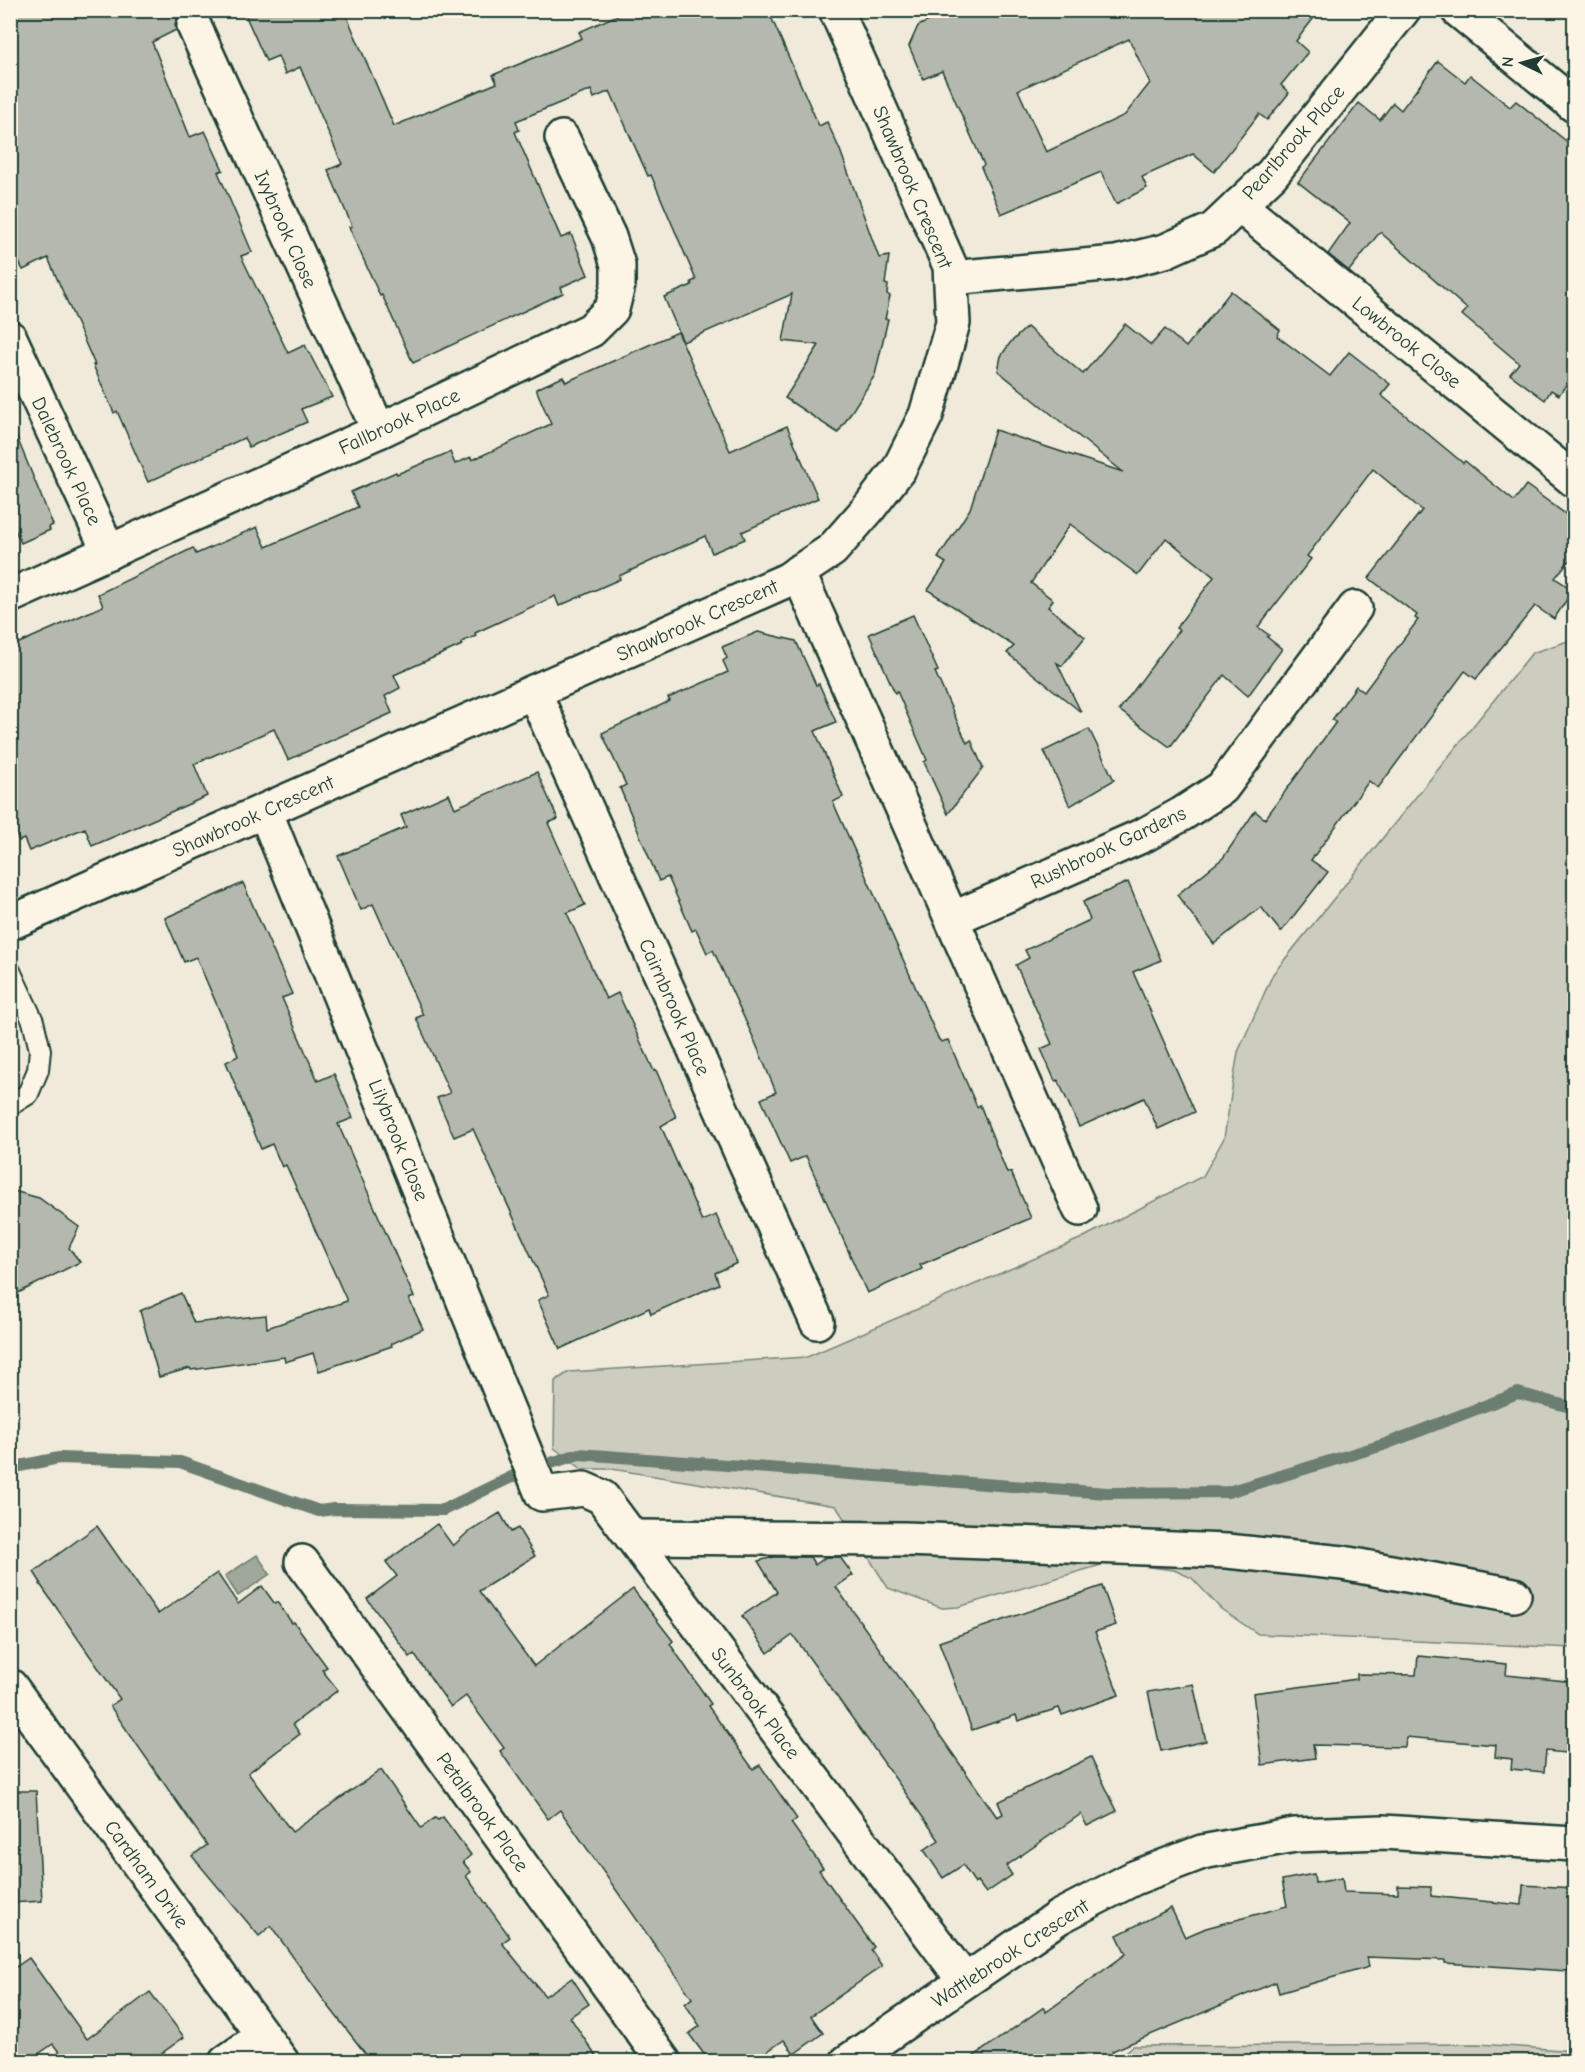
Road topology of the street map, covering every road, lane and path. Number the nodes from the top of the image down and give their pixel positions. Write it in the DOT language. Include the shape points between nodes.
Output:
graph roads {
  1 [pos="836,10"];
  2 [pos="1403,10"];
  3 [pos="1458,10"];
  4 [pos="194,26"];
  5 [pos="1575,105"];
  6 [pos="562,138"];
  7 [pos="1239,205"];
  8 [pos="951,278"];
  9 [pos="10,338"];
  10 [pos="379,431"];
  11 [pos="1575,480"];
  12 [pos="109,552"];
  13 [pos="798,572"];
  14 [pos="10,596"];
  15 [pos="1355,608"];
  16 [pos="534,692"];
  17 [pos="265,810"];
  18 [pos="951,919"];
  19 [pos="10,923"];
  20 [pos="10,971"];
  21 [pos="10,1105"];
  22 [pos="1080,1209"];
  23 [pos="817,1322"];
  24 [pos="533,1468"];
  25 [pos="632,1537"];
  26 [pos="302,1562"];
  27 [pos="1514,1595"];
  28 [pos="10,1686"];
  29 [pos="1575,1844"];
  30 [pos="964,1980"];
  31 [pos="272,2049"];
  32 [pos="226,2061"];
  33 [pos="664,2061"];
  34 [pos="848,2061"];
  1 -- 8 [label="street, Shawbrook Crescent" via="950,266"];
  2 -- 7 [label="street, Pearlbrook Place" via="1272,174"];
  3 -- 5 [label="street"];
  4 -- 10 [label="street, Ivybrook Close"];
  6 -- 10 [label="street, Fallbrook Place" via="618,264 612,309 591,330"];
  7 -- 8 [label="street, Pearlbrook Place" via="1214,229 1165,250 1116,263"];
  7 -- 11 [label="street, Lowbrook Close"];
  8 -- 13 [label="street, Shawbrook Crescent" via="953,323 926,415 899,470 832,550"];
  9 -- 12 [label="street, Dalebrook Place"];
  10 -- 12 [label="street, Fallbrook Place"];
  12 -- 14 [label="street, Fallbrook Place"];
  13 -- 16 [label="street, Shawbrook Crescent"];
  13 -- 18 [label="street"];
  15 -- 18 [label="street, Rushbrook Gardens" via="1222,788 1146,834"];
  16 -- 17 [label="street, Shawbrook Crescent"];
  16 -- 23 [label="street, Cairnbrook Place"];
  17 -- 19 [label="street, Shawbrook Crescent"];
  17 -- 24 [label="street, Lilybrook Close"];
  18 -- 22 [label="street"];
  20 -- 21 [label="lane" via="33,1021 40,1050 38,1070 28,1094"];
  24 -- 25 [label="street, Sunbrook Place" via="542,1494 584,1489 602,1497"];
  25 -- 27 [label="street" via="905,1539 1227,1551 1343,1563"];
  25 -- 30 [label="street, Sunbrook Place"];
  26 -- 33 [label="street, Petalbrook Place"];
  28 -- 31 [label="street, Cardham Drive"];
  29 -- 30 [label="street, Wattlebrook Crescent" via="1383,1832 1295,1835 1202,1852 1134,1878 1059,1917"];
  30 -- 34 [label="street, Wattlebrook Crescent"];
  31 -- 32 [label="street"];
}
